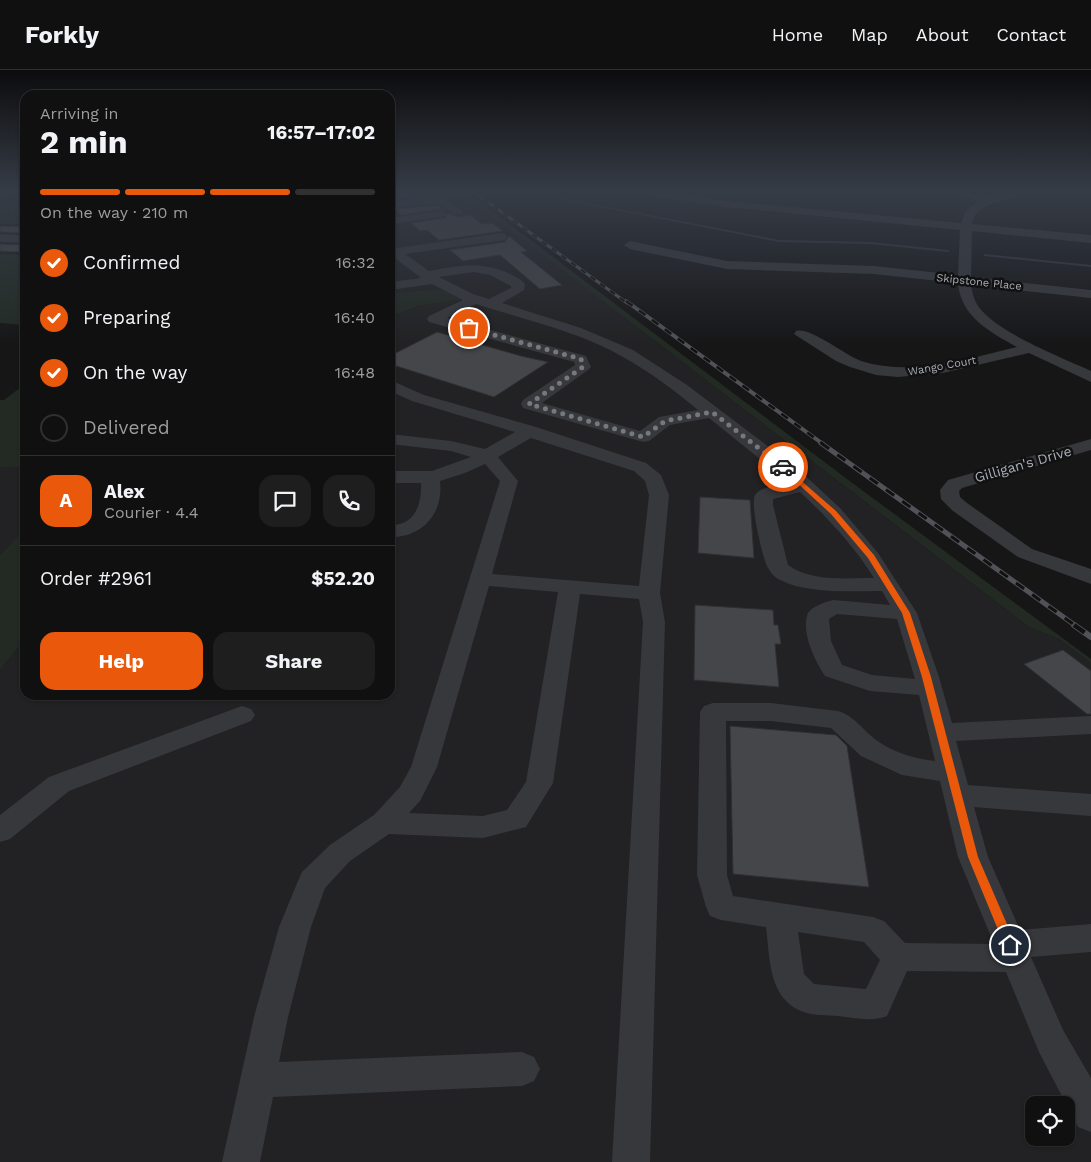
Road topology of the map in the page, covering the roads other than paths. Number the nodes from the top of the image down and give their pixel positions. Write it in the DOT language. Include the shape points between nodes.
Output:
graph roads {
  1 [pos="480,243"];
  2 [pos="965,243"];
  3 [pos="630,245"];
  4 [pos="408,264"];
  5 [pos="395,280"];
  6 [pos="964,280"];
  7 [pos="1091,294"];
  8 [pos="483,301"];
  9 [pos="801,334"];
  10 [pos="1031,348"];
  11 [pos="1091,376"];
  12 [pos="395,391"];
  13 [pos="712,412"];
  14 [pos="530,431"];
  15 [pos="395,440"];
  16 [pos="1088,447"];
  17 [pos="485,456"];
  18 [pos="395,477"];
  19 [pos="430,477"];
  20 [pos="804,485"];
  21 [pos="395,532"];
  22 [pos="1091,578"];
  23 [pos="480,579"];
  24 [pos="570,586"];
  25 [pos="888,586"];
  26 [pos="649,593"];
  27 [pos="906,613"];
  28 [pos="929,688"];
  29 [pos="242,715"];
  30 [pos="1091,725"];
  31 [pos="941,733"];
  32 [pos="954,783"];
  33 [pos="1091,805"];
  34 [pos="384,823"];
  35 [pos="0,831"];
  36 [pos="780,916"];
  37 [pos="1091,938"];
  38 [pos="1013,952"];
  39 [pos="898,957"];
  40 [pos="522,1069"];
  41 [pos="258,1080"];
  42 [pos="1091,1114"];
  43 [pos="241,1162"];
  44 [pos="631,1162"];
  1 -- 4 [label="street"];
  2 -- 6 [label="street"];
  3 -- 6 [label="street, Skipstone Place" via="727,265 874,270"];
  4 -- 5 [label="street"];
  4 -- 8 [label="street"];
  4 -- 8 [label="street" via="482,268 502,274 518,284 517,290"];
  6 -- 7 [label="street, Skipstone Place"];
  6 -- 10 [label="street" via="966,296 977,316"];
  8 -- 13 [label="street" via="576,331 628,353"];
  8 -- 13 [label="street" via="434,319 581,359 583,367 529,404 643,437 665,421"];
  9 -- 10 [label="street, Wango Court" via="854,364 895,373 921,372"];
  10 -- 11 [label="street"];
  12 -- 14 [label="street"];
  13 -- 20 [label="street"];
  14 -- 17 [label="street"];
  14 -- 26 [label="street" via="640,467 654,479 659,495"];
  15 -- 17 [label="street" via="458,448"];
  16 -- 22 [label="street, Gilligan's Drive" via="955,484 949,490 951,499 1007,542 1025,553"];
  17 -- 19 [label="street" via="453,472"];
  17 -- 23 [label="street" via="502,470 509,481"];
  18 -- 19 [label="street"];
  19 -- 21 [label="street" via="432,494 428,511 416,524"];
  20 -- 25 [label="street" via="834,513 872,557"];
  20 -- 25 [label="street" via="764,497 763,505 778,568 787,576 804,582"];
  23 -- 24 [label="street"];
  23 -- 34 [label="street" via="424,767 410,794"];
  24 -- 26 [label="street"];
  24 -- 34 [label="street" via="539,784 516,819 483,827"];
  25 -- 27 [label="street"];
  26 -- 44 [label="street" via="654,622"];
  27 -- 28 [label="street"];
  27 -- 28 [label="street" via="833,607 818,616 819,641 833,670 870,683"];
  28 -- 31 [label="street"];
  29 -- 35 [label="street" via="59,784"];
  30 -- 31 [label="street"];
  31 -- 32 [label="street"];
  32 -- 33 [label="street"];
  32 -- 36 [label="street" via="870,749 838,720 771,712 713,712 712,875 721,907"];
  32 -- 38 [label="street" via="973,857"];
  34 -- 41 [label="street" via="340,853 314,881 295,927"];
  36 -- 39 [label="street" via="873,930"];
  36 -- 39 [label="street" via="789,981 806,998 875,1005"];
  37 -- 38 [label="street"];
  38 -- 39 [label="street"];
  38 -- 42 [label="street" via="1051,1041"];
  40 -- 41 [label="street"];
  41 -- 43 [label="street"];
}
